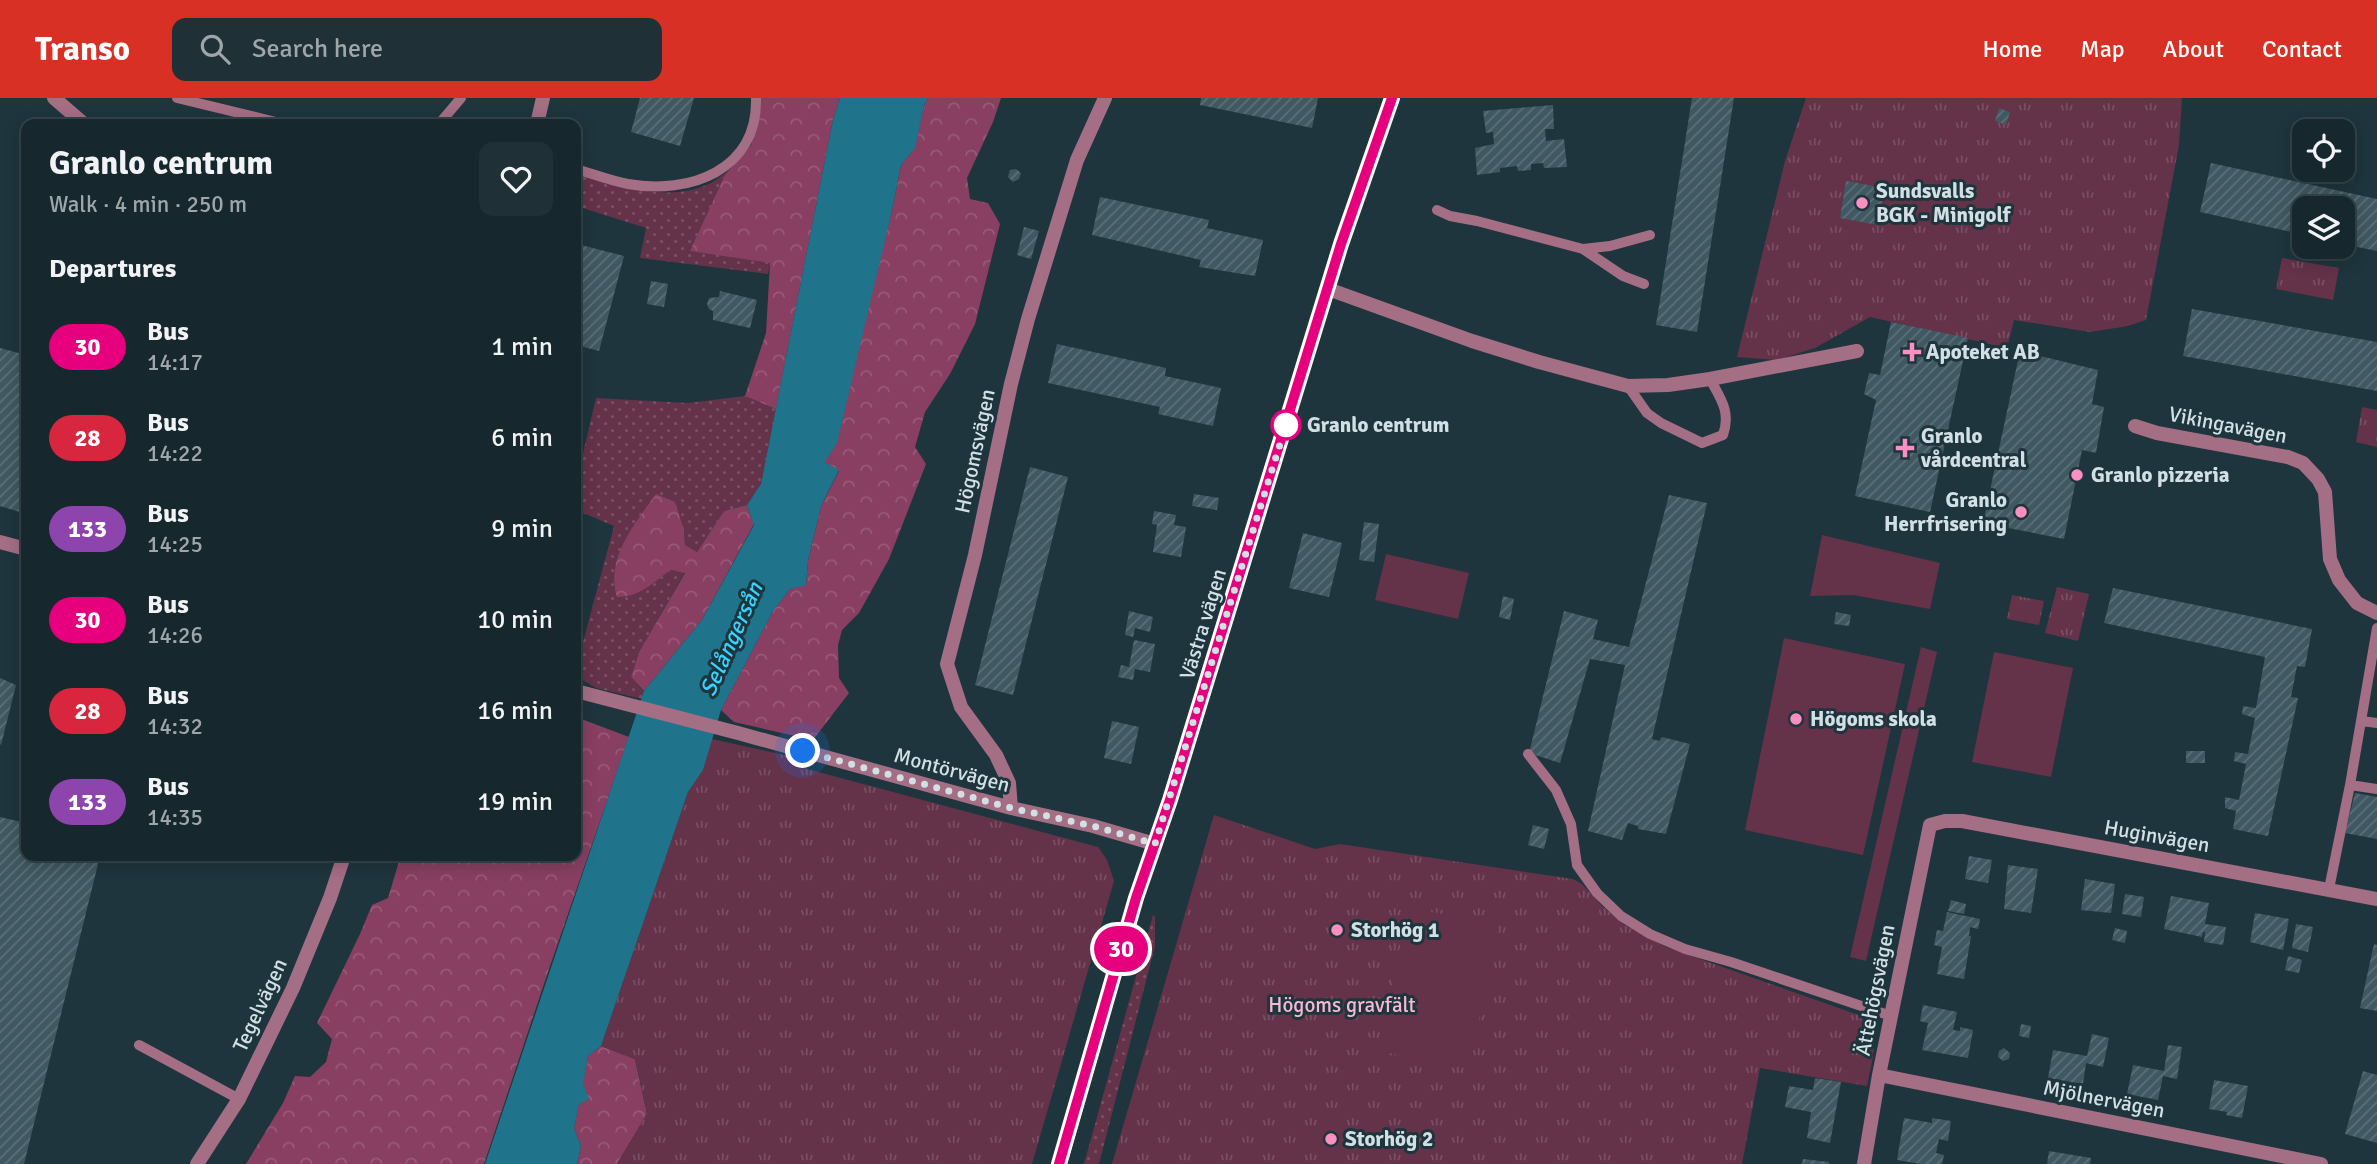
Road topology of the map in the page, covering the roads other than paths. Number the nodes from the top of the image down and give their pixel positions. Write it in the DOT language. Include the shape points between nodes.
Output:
graph roads {
  1 [pos="54,98"];
  2 [pos="177,98"];
  3 [pos="461,98"];
  4 [pos="543,98"];
  5 [pos="756,98"];
  6 [pos="1105,98"];
  7 [pos="1392,98"];
  8 [pos="78,119"];
  9 [pos="263,119"];
  10 [pos="445,119"];
  11 [pos="538,119"];
  12 [pos="581,170"];
  13 [pos="1437,210"];
  14 [pos="1650,235"];
  15 [pos="1583,249"];
  16 [pos="1644,284"];
  17 [pos="1328,289"];
  18 [pos="1857,351"];
  19 [pos="1710,379"];
  20 [pos="1628,386"];
  21 [pos="2135,426"];
  22 [pos="0,542"];
  23 [pos="21,548"];
  24 [pos="2377,613"];
  25 [pos="2377,628"];
  26 [pos="581,692"];
  27 [pos="2362,721"];
  28 [pos="2377,723"];
  29 [pos="1528,754"];
  30 [pos="2350,785"];
  31 [pos="2377,789"];
  32 [pos="1011,808"];
  33 [pos="1930,825"];
  34 [pos="1155,844"];
  35 [pos="342,861"];
  36 [pos="2329,889"];
  37 [pos="2377,899"];
  38 [pos="1891,1016"];
  39 [pos="139,1045"];
  40 [pos="1879,1075"];
  41 [pos="239,1099"];
  42 [pos="197,1164"];
  43 [pos="1059,1164"];
  44 [pos="1864,1164"];
  45 [pos="2321,1164"];
  1 -- 8 [label="street"];
  2 -- 9 [label="lane"];
  3 -- 10 [label="lane"];
  4 -- 11 [label="street"];
  5 -- 12 [label="lane" via="746,143 719,172 699,182 628,184"];
  6 -- 32 [label="street, Högomsvägen" via="1077,160 1028,319 947,664 961,707 996,755 1009,783"];
  7 -- 17 [label="street, Västra vägen"];
  13 -- 15 [label="lane"];
  14 -- 15 [label="lane"];
  15 -- 16 [label="lane"];
  17 -- 20 [label="street" via="1472,341"];
  17 -- 34 [label="street, Västra vägen"];
  18 -- 19 [label="street"];
  19 -- 20 [label="street"];
  19 -- 20 [label="lane" via="1726,407 1727,423 1723,435 1702,443 1661,424"];
  21 -- 24 [label="street, Vikingavägen" via="2303,463 2325,492 2330,559 2339,580 2357,603"];
  22 -- 23 [label="street"];
  25 -- 27 [label="lane"];
  26 -- 32 [label="street, Montörvägen"];
  27 -- 28 [label="lane"];
  27 -- 30 [label="lane"];
  29 -- 38 [label="lane" via="1561,801 1571,824 1577,864 1621,916 1685,949"];
  30 -- 31 [label="lane"];
  30 -- 36 [label="lane"];
  32 -- 34 [label="street, Montörvägen"];
  33 -- 36 [label="street, Huginvägen" via="1962,821"];
  33 -- 38 [label="street, Ättehögsvägen"];
  34 -- 43 [label="street, Västra vägen"];
  35 -- 41 [label="street, Tegelvägen" via="293,988"];
  36 -- 37 [label="street, Huginvägen"];
  38 -- 40 [label="street, Ättehögsvägen"];
  39 -- 41 [label="lane"];
  40 -- 44 [label="street, Ättehögsvägen"];
  40 -- 45 [label="street, Mjölnervägen"];
  41 -- 42 [label="street, Tegelvägen"];
}
